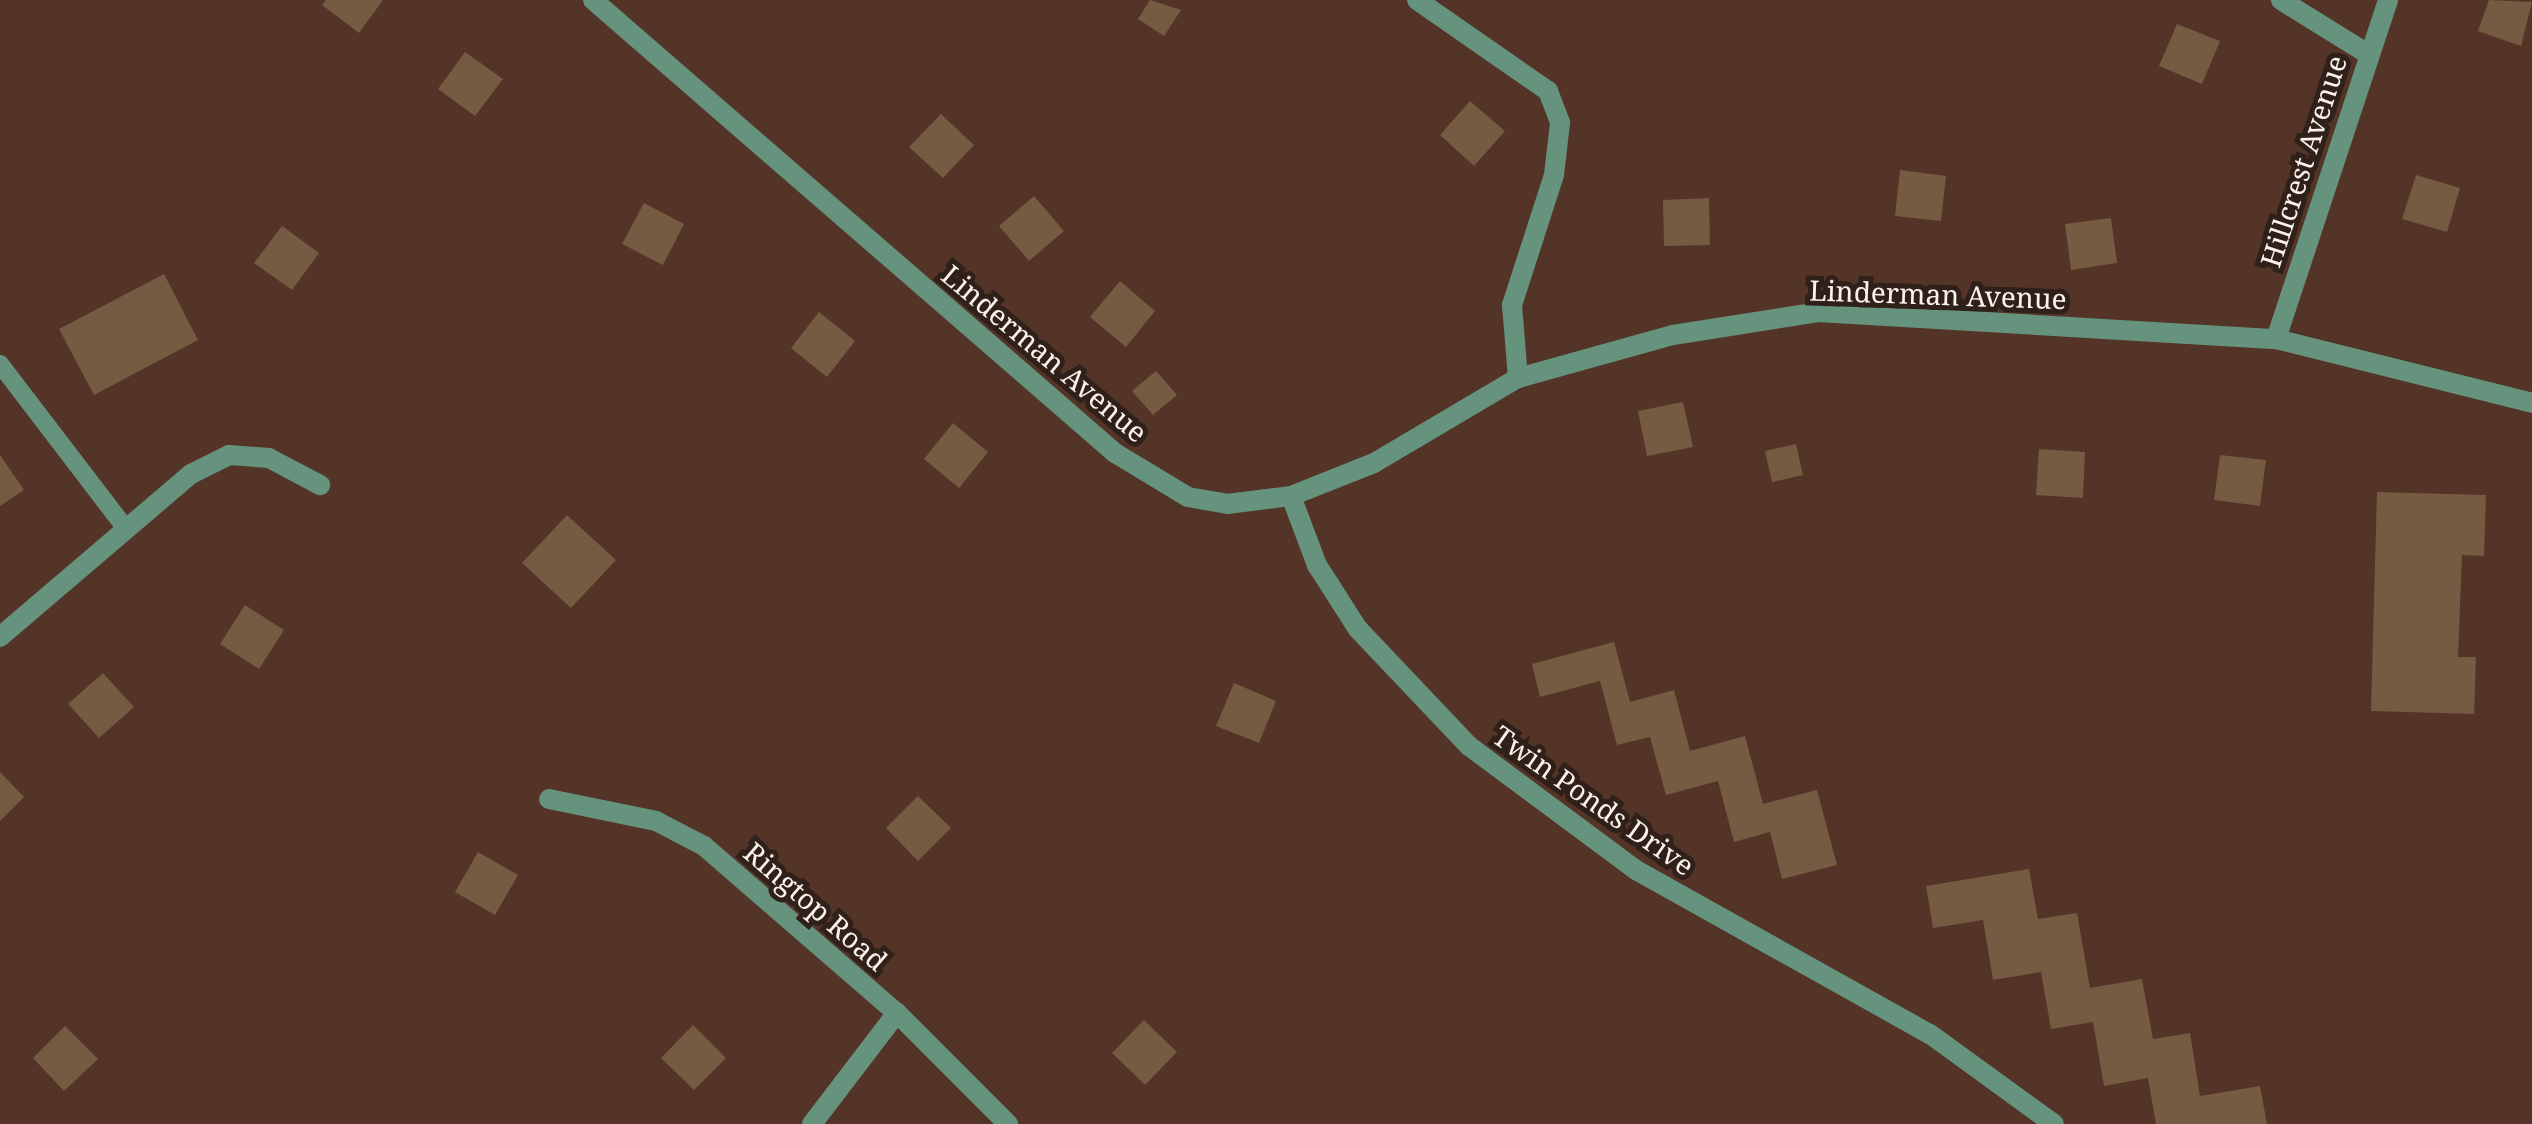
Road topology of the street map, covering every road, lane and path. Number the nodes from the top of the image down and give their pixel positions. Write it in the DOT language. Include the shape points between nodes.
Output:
graph roads {
  1 [pos="593,0"];
  2 [pos="1417,0"];
  3 [pos="2282,0"];
  4 [pos="2388,0"];
  5 [pos="2366,53"];
  6 [pos="2276,339"];
  7 [pos="0,364"];
  8 [pos="1518,378"];
  9 [pos="2532,403"];
  10 [pos="320,485"];
  11 [pos="1292,496"];
  12 [pos="126,530"];
  13 [pos="0,636"];
  14 [pos="549,799"];
  15 [pos="897,1013"];
  16 [pos="812,1124"];
  17 [pos="1008,1124"];
  18 [pos="2054,1124"];
  1 -- 11 [label="street, Linderman Avenue" via="1115,453 1188,497 1226,504"];
  2 -- 8 [label="street" via="1548,91 1560,123 1546,197 1512,304"];
  3 -- 5 [label="street"];
  4 -- 5 [label="street, Hillcrest Avenue"];
  5 -- 6 [label="street, Hillcrest Avenue"];
  6 -- 8 [label="street, Linderman Avenue" via="1818,312 1673,335"];
  6 -- 9 [label="street, Linderman Avenue"];
  7 -- 12 [label="lane"];
  8 -- 11 [label="street, Linderman Avenue" via="1374,463"];
  10 -- 12 [label="street" via="268,458 229,455 192,474"];
  11 -- 18 [label="street, Twin Ponds Drive" via="1317,565 1358,628 1469,746 1636,870 1930,1034"];
  12 -- 13 [label="street"];
  14 -- 15 [label="street, Ringtop Road" via="656,821 704,846"];
  15 -- 16 [label="street"];
  15 -- 17 [label="street, Ringtop Road"];
}
